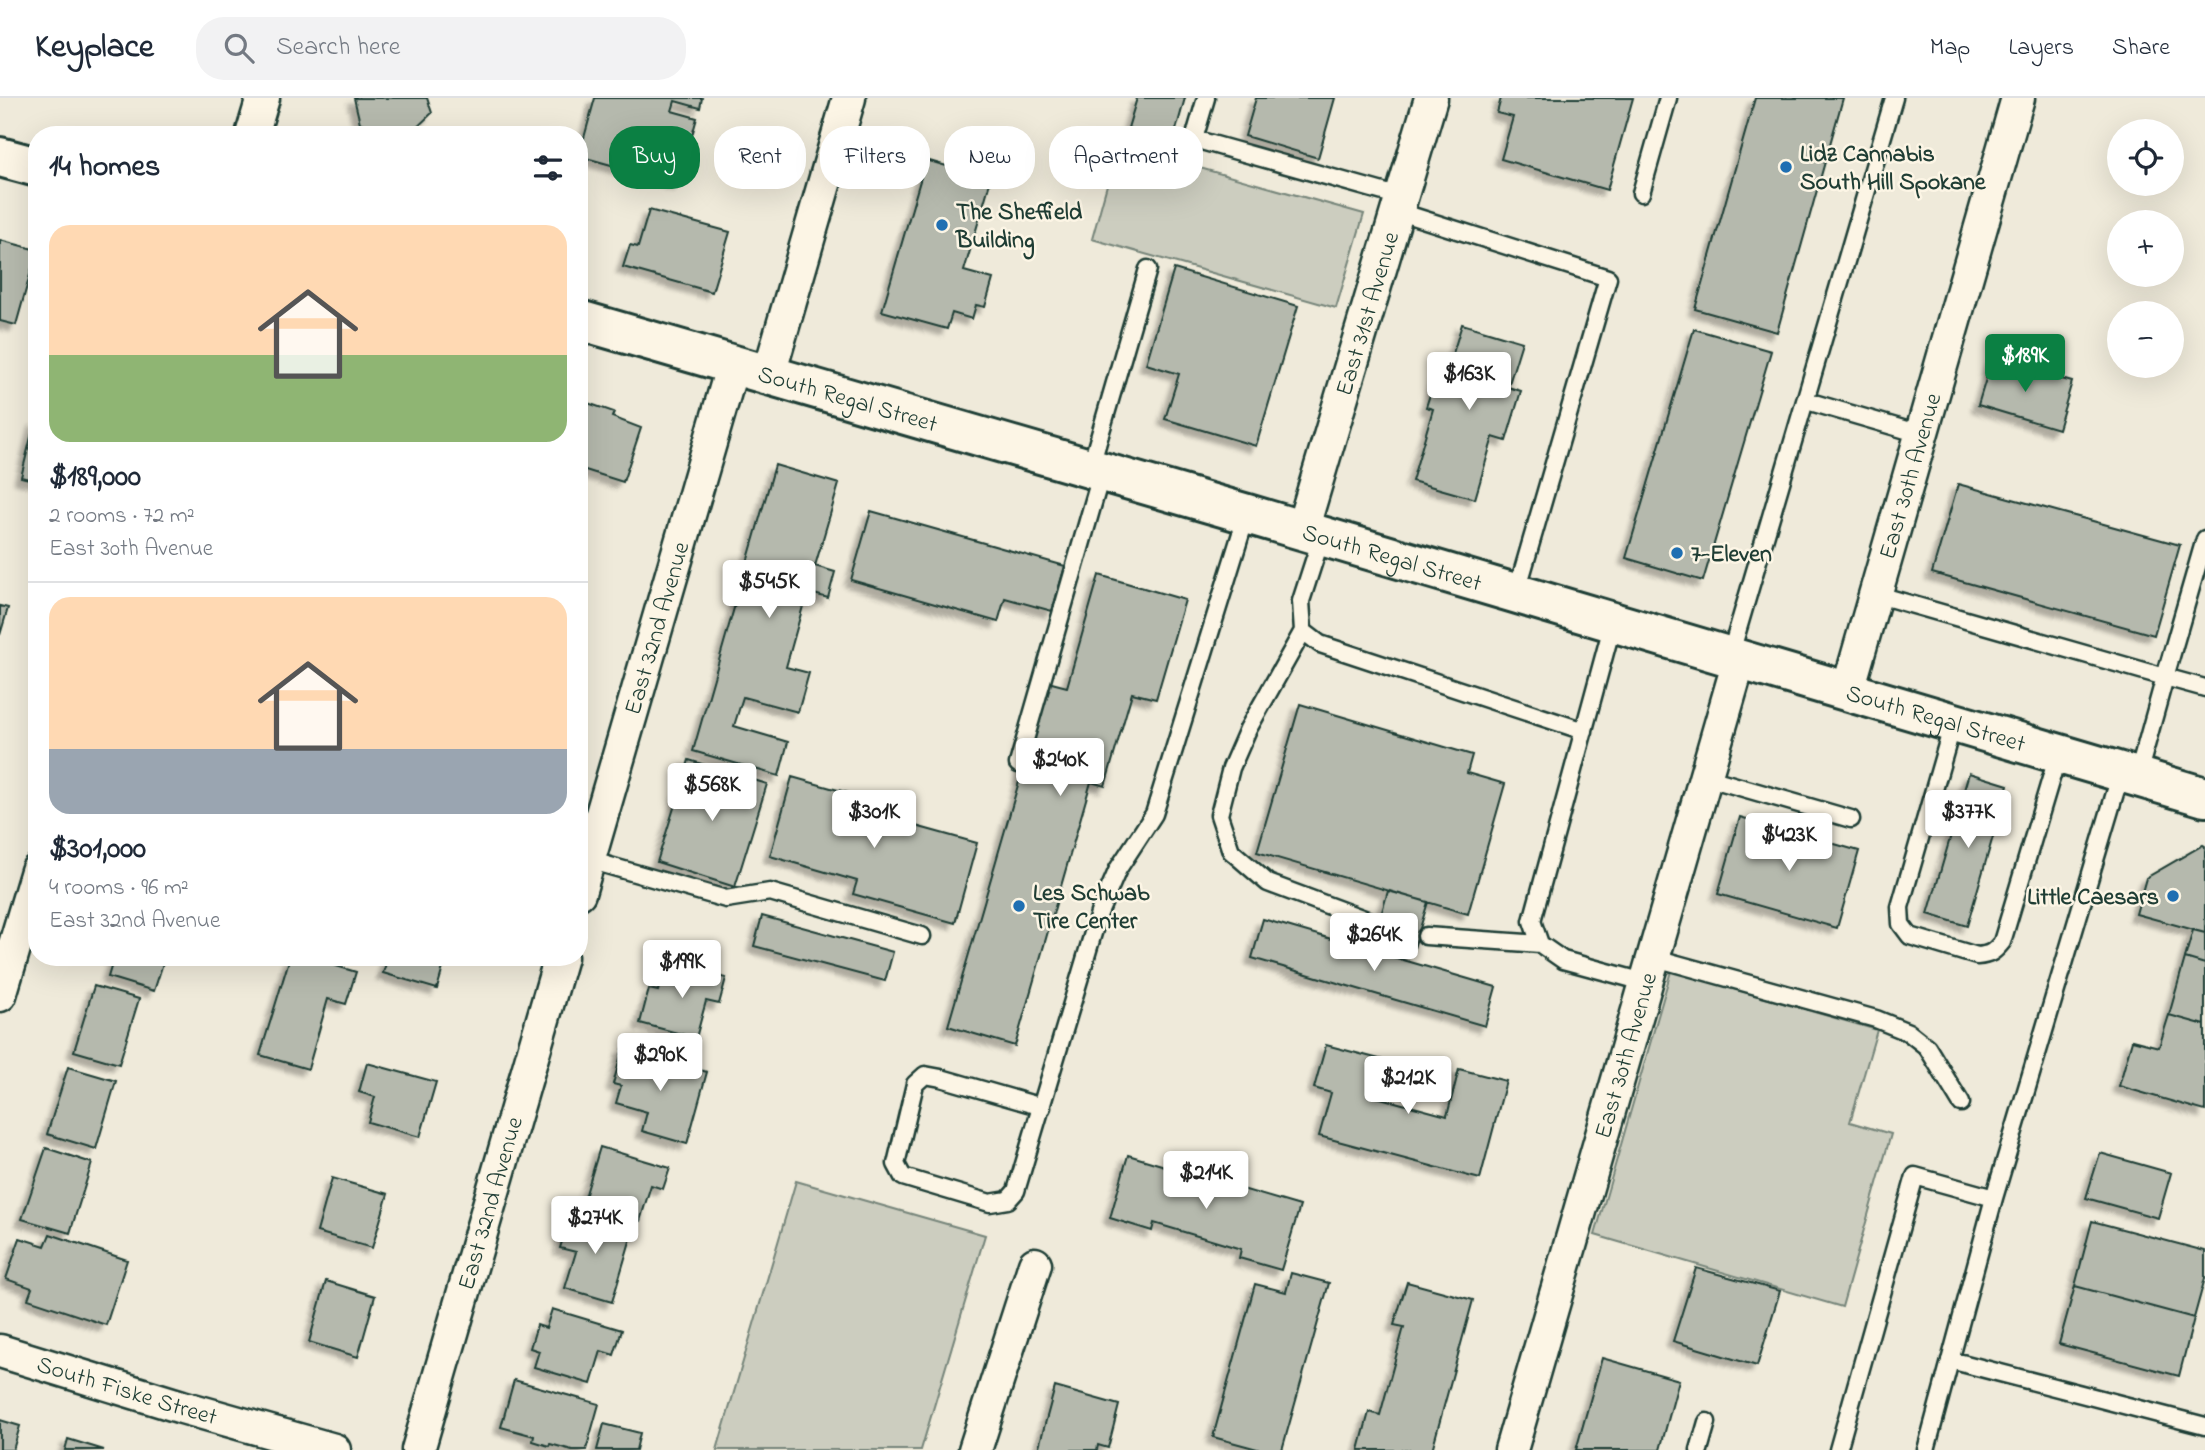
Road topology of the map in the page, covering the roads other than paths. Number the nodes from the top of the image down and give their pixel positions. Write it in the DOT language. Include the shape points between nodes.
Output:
graph roads {
  1 [pos="263,98"];
  2 [pos="849,98"];
  3 [pos="1206,98"];
  4 [pos="1430,98"];
  5 [pos="1668,98"];
  6 [pos="1894,98"];
  7 [pos="2018,98"];
  8 [pos="255,126"];
  9 [pos="0,157"];
  10 [pos="28,165"];
  11 [pos="1640,193"];
  12 [pos="1399,204"];
  13 [pos="1148,269"];
  14 [pos="588,323"];
  15 [pos="733,363"];
  16 [pos="769,374"];
  17 [pos="1807,401"];
  18 [pos="1920,434"];
  19 [pos="1096,470"];
  20 [pos="1247,514"];
  21 [pos="1312,533"];
  22 [pos="2205,539"];
  23 [pos="2201,568"];
  24 [pos="1516,594"];
  25 [pos="1875,594"];
  26 [pos="1613,623"];
  27 [pos="1303,631"];
  28 [pos="1734,659"];
  29 [pos="2165,677"];
  30 [pos="2205,688"];
  31 [pos="1847,692"];
  32 [pos="1953,724"];
  33 [pos="1584,730"];
  34 [pos="2058,755"];
  35 [pos="1018,764"];
  36 [pos="2129,775"];
  37 [pos="1705,777"];
  38 [pos="2205,797"];
  39 [pos="1851,819"];
  40 [pos="589,860"];
  41 [pos="588,863"];
  42 [pos="28,901"];
  43 [pos="1375,923"];
  44 [pos="922,936"];
  45 [pos="1426,936"];
  46 [pos="1540,943"];
  47 [pos="558,966"];
  48 [pos="1648,970"];
  49 [pos="0,995"];
  50 [pos="1961,1103"];
  51 [pos="1042,1107"];
  52 [pos="1994,1198"];
  53 [pos="1035,1264"];
  54 [pos="0,1351"];
  55 [pos="1950,1360"];
  56 [pos="1707,1422"];
  57 [pos="2205,1426"];
  58 [pos="334,1450"];
  59 [pos="418,1450"];
  60 [pos="975,1450"];
  61 [pos="1511,1450"];
  62 [pos="1699,1450"];
  63 [pos="1839,1450"];
  64 [pos="1926,1450"];
  1 -- 8 [label="street"];
  2 -- 16 [label="street"];
  3 -- 12 [label="lane" via="1194,139"];
  4 -- 12 [label="street, East 31st Avenue"];
  5 -- 11 [label="lane"];
  6 -- 17 [label="lane"];
  7 -- 18 [label="street, East 30th Avenue"];
  9 -- 10 [label="main road"];
  12 -- 21 [label="street, East 31st Avenue"];
  12 -- 24 [label="lane" via="1608,278"];
  13 -- 19 [label="lane"];
  14 -- 15 [label="main road, South Regal Street"];
  15 -- 16 [label="main road, South Regal Street"];
  15 -- 40 [label="street, East 32nd Avenue"];
  16 -- 19 [label="main road, South Regal Street"];
  17 -- 18 [label="lane"];
  17 -- 28 [label="lane"];
  18 -- 25 [label="street, East 30th Avenue"];
  19 -- 20 [label="main road, South Regal Street"];
  19 -- 35 [label="lane"];
  20 -- 21 [label="main road, South Regal Street"];
  20 -- 51 [label="lane" via="1154,814 1118,869 1099,913"];
  21 -- 24 [label="main road, South Regal Street"];
  21 -- 27 [label="lane" via="1301,601"];
  22 -- 23 [label="lane"];
  23 -- 29 [label="lane"];
  24 -- 26 [label="main road, South Regal Street"];
  25 -- 29 [label="lane"];
  25 -- 31 [label="street, East 30th Avenue"];
  26 -- 28 [label="main road, South Regal Street"];
  26 -- 33 [label="lane"];
  27 -- 33 [label="lane" via="1320,644"];
  27 -- 43 [label="lane" via="1248,729 1231,768 1219,815 1231,851 1268,883"];
  28 -- 31 [label="main road, South Regal Street"];
  28 -- 37 [label="street, East 30th Avenue"];
  29 -- 30 [label="lane"];
  29 -- 36 [label="lane"];
  31 -- 32 [label="main road, South Regal Street"];
  32 -- 34 [label="main road, South Regal Street"];
  32 -- 34 [label="lane" via="1900,907 1901,924 1910,936 1977,956 1994,952 2002,942"];
  33 -- 46 [label="lane" via="1532,921"];
  34 -- 36 [label="main road, South Regal Street"];
  36 -- 38 [label="main road, South Regal Street"];
  36 -- 52 [label="lane"];
  37 -- 39 [label="lane"];
  37 -- 48 [label="street, East 30th Avenue"];
  40 -- 41 [label="street, East 32nd Avenue"];
  40 -- 44 [label="lane" via="726,899 770,892"];
  42 -- 49 [label="street"];
  45 -- 46 [label="lane"];
  46 -- 48 [label="lane" via="1563,960"];
  47 -- 59 [label="street, East 32nd Avenue"];
  48 -- 50 [label="lane" via="1876,1018 1909,1032 1927,1047"];
  48 -- 61 [label="street, East 30th Avenue"];
  51 -- 51 [label="lane" via="1016,1191 1008,1200 990,1203 903,1177 896,1164 915,1084 925,1075"];
  52 -- 55 [label="lane"];
  52 -- 63 [label="lane" via="1915,1176"];
  53 -- 60 [label="street"];
  54 -- 58 [label="street, South Fiske Street"];
  55 -- 57 [label="lane"];
  55 -- 64 [label="lane"];
  56 -- 62 [label="lane"];
}
